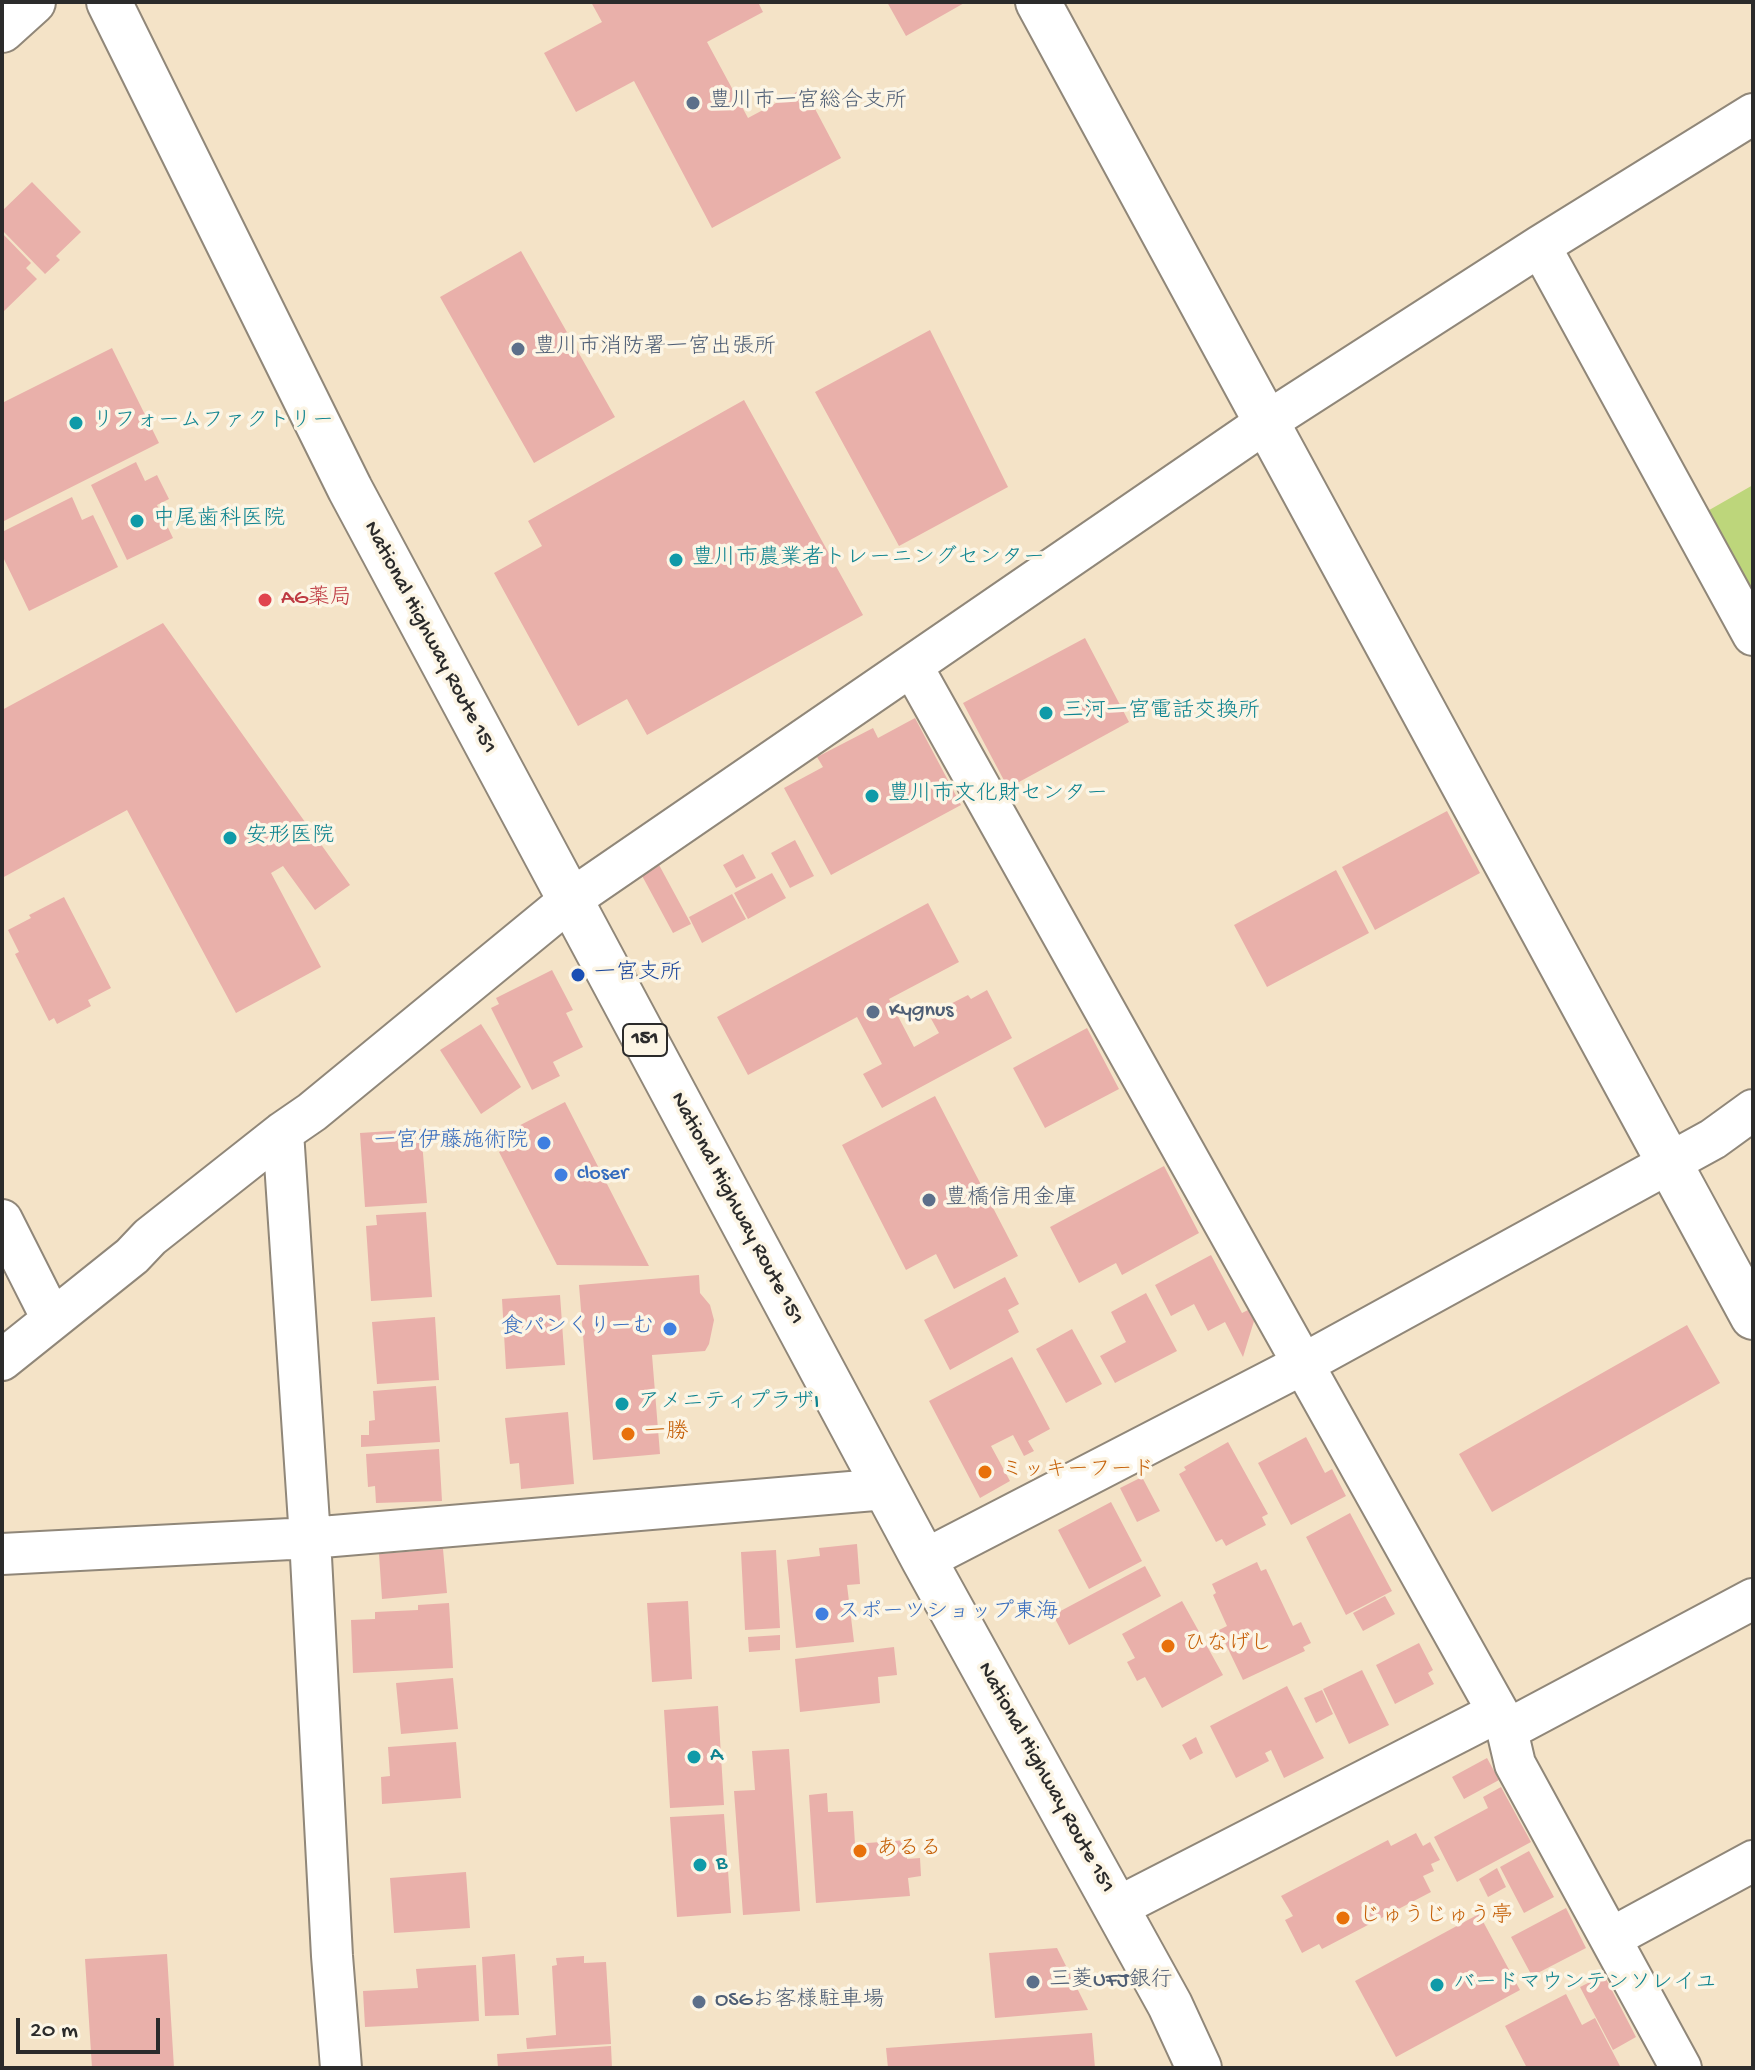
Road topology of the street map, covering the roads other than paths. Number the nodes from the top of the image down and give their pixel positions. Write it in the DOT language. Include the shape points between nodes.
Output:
graph roads {
  1 [pos="33,2"];
  2 [pos="109,2"];
  3 [pos="1038,2"];
  4 [pos="2,30"];
  5 [pos="1753,114"];
  6 [pos="1540,246"];
  7 [pos="1265,423"];
  8 [pos="1753,635"];
  9 [pos="912,666"];
  10 [pos="570,900"];
  11 [pos="1753,1110"];
  12 [pos="283,1132"];
  13 [pos="1669,1163"];
  14 [pos="2,1220"];
  15 [pos="1753,1317"];
  16 [pos="52,1319"];
  17 [pos="2,1360"];
  18 [pos="1303,1364"];
  19 [pos="886,1489"];
  20 [pos="310,1538"];
  21 [pos="2,1554"];
  22 [pos="924,1560"];
  23 [pos="1753,1599"];
  24 [pos="1503,1721"];
  25 [pos="1753,1861"];
  26 [pos="1116,1908"];
  27 [pos="1611,1938"];
  28 [pos="341,2068"];
  29 [pos="1199,2068"];
  30 [pos="1681,2068"];
  1 -- 4 [label="main road"];
  2 -- 10 [label="main road, National Highway Route 151 / 151" via="350,489"];
  3 -- 7 [label="main road"];
  5 -- 6 [label="street"];
  6 -- 7 [label="street"];
  6 -- 8 [label="street"];
  7 -- 9 [label="street"];
  7 -- 13 [label="main road"];
  9 -- 10 [label="street"];
  9 -- 18 [label="street"];
  10 -- 12 [label="street"];
  10 -- 19 [label="main road, National Highway Route 151 / 151"];
  11 -- 13 [label="street"];
  12 -- 16 [label="street"];
  12 -- 20 [label="street"];
  13 -- 15 [label="main road"];
  13 -- 18 [label="street"];
  14 -- 16 [label="street"];
  16 -- 17 [label="street"];
  18 -- 22 [label="street"];
  18 -- 24 [label="street"];
  19 -- 20 [label="street"];
  19 -- 22 [label="main road, National Highway Route 151 / 151"];
  20 -- 21 [label="street"];
  20 -- 28 [label="street"];
  22 -- 26 [label="main road, National Highway Route 151 / 151"];
  23 -- 24 [label="street"];
  24 -- 26 [label="street"];
  24 -- 27 [label="street" via="1515,1764"];
  25 -- 27 [label="street"];
  26 -- 29 [label="main road, National Highway Route 151 / 151"];
  27 -- 30 [label="street"];
}
